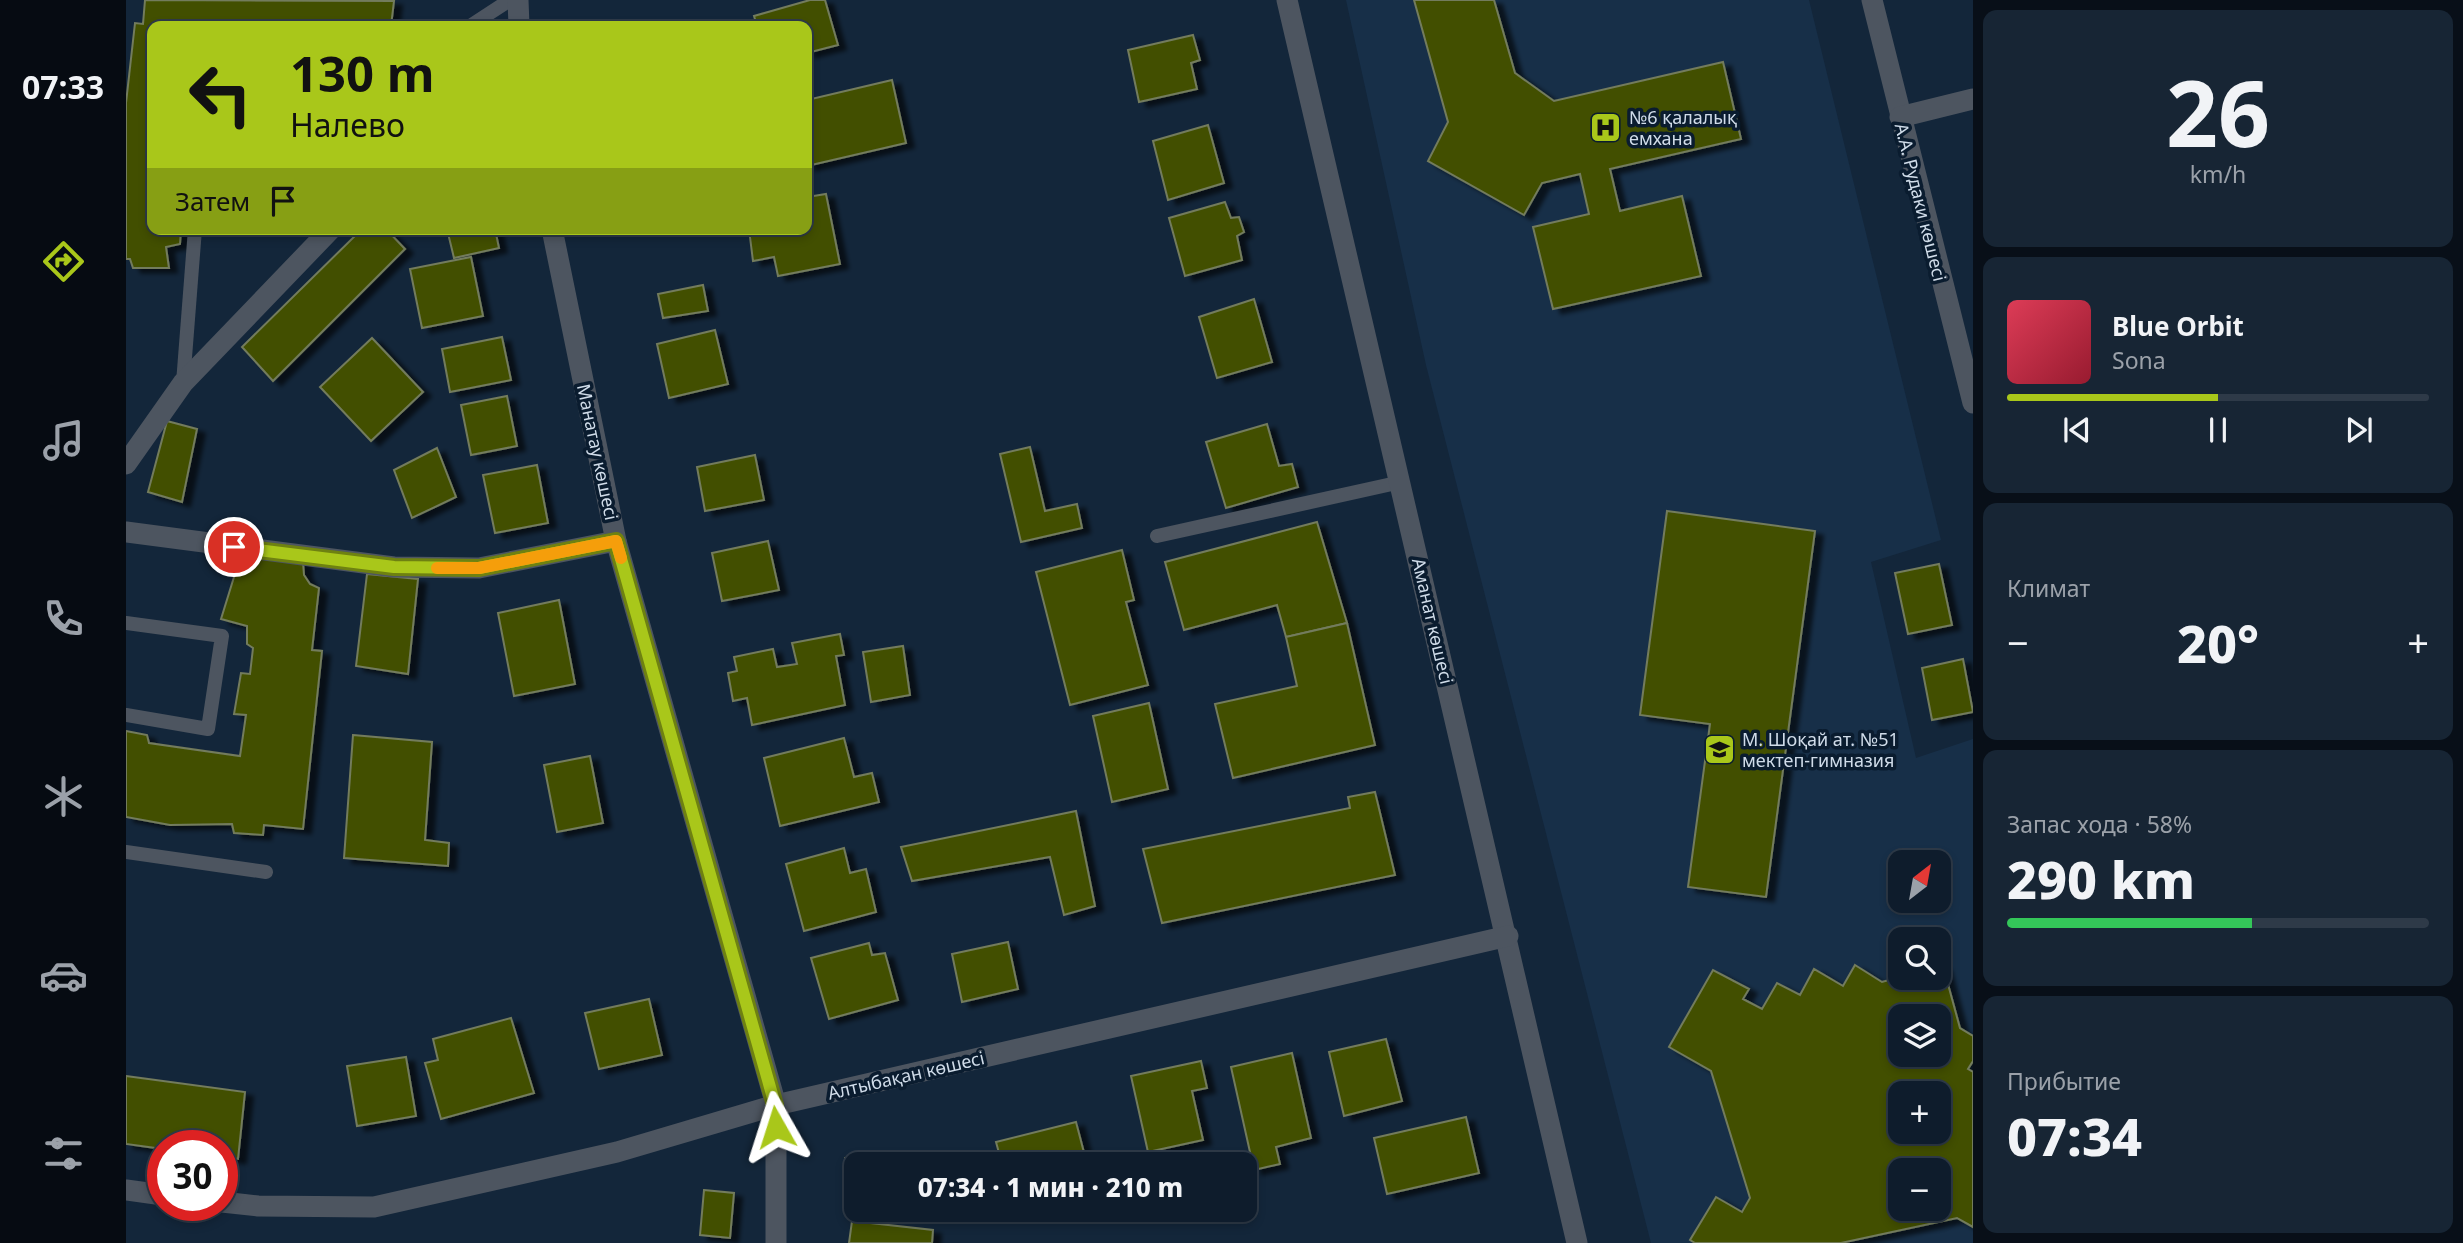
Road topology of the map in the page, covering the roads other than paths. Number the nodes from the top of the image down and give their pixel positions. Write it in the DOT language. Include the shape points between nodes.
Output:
graph roads {
  1 [pos="510,0"];
  2 [pos="518,0"];
  3 [pos="1287,0"];
  4 [pos="1872,0"];
  5 [pos="478,21"];
  6 [pos="519,21"];
  7 [pos="1973,99"];
  8 [pos="1900,117"];
  9 [pos="195,235"];
  10 [pos="325,235"];
  11 [pos="553,235"];
  12 [pos="183,383"];
  13 [pos="1973,403"];
  14 [pos="126,464"];
  15 [pos="1401,482"];
  16 [pos="126,532"];
  17 [pos="1157,536"];
  18 [pos="616,541"];
  19 [pos="126,623"];
  20 [pos="126,715"];
  21 [pos="126,852"];
  22 [pos="265,872"];
  23 [pos="1508,936"];
  24 [pos="775,1105"];
  25 [pos="126,1190"];
  26 [pos="147,1193"];
  27 [pos="238,1204"];
  28 [pos="776,1243"];
  29 [pos="1577,1243"];
  1 -- 5 [label="lane"];
  2 -- 6 [label="street"];
  3 -- 15 [label="street, Аманат көшесі"];
  4 -- 8 [label="street, А.А. Рудаки көшесі"];
  7 -- 8 [label="street"];
  8 -- 13 [label="street, А.А. Рудаки көшесі"];
  9 -- 12 [label="lane"];
  10 -- 12 [label="street"];
  11 -- 18 [label="street, Манатау көшесі"];
  12 -- 14 [label="street"];
  15 -- 17 [label="lane"];
  15 -- 23 [label="street, Аманат көшесі"];
  16 -- 18 [label="street" via="394,567 479,568"];
  18 -- 24 [label="street, Манатау көшесі"];
  19 -- 20 [label="lane" via="222,636 208,729"];
  21 -- 22 [label="lane"];
  23 -- 24 [label="street, Алтыбақан көшесі"];
  23 -- 29 [label="street, Аманат көшесі"];
  24 -- 27 [label="street, Алтыбақан көшесі" via="617,1152 374,1207"];
  24 -- 28 [label="street, Манатау көшесі"];
  25 -- 26 [label="street"];
}
